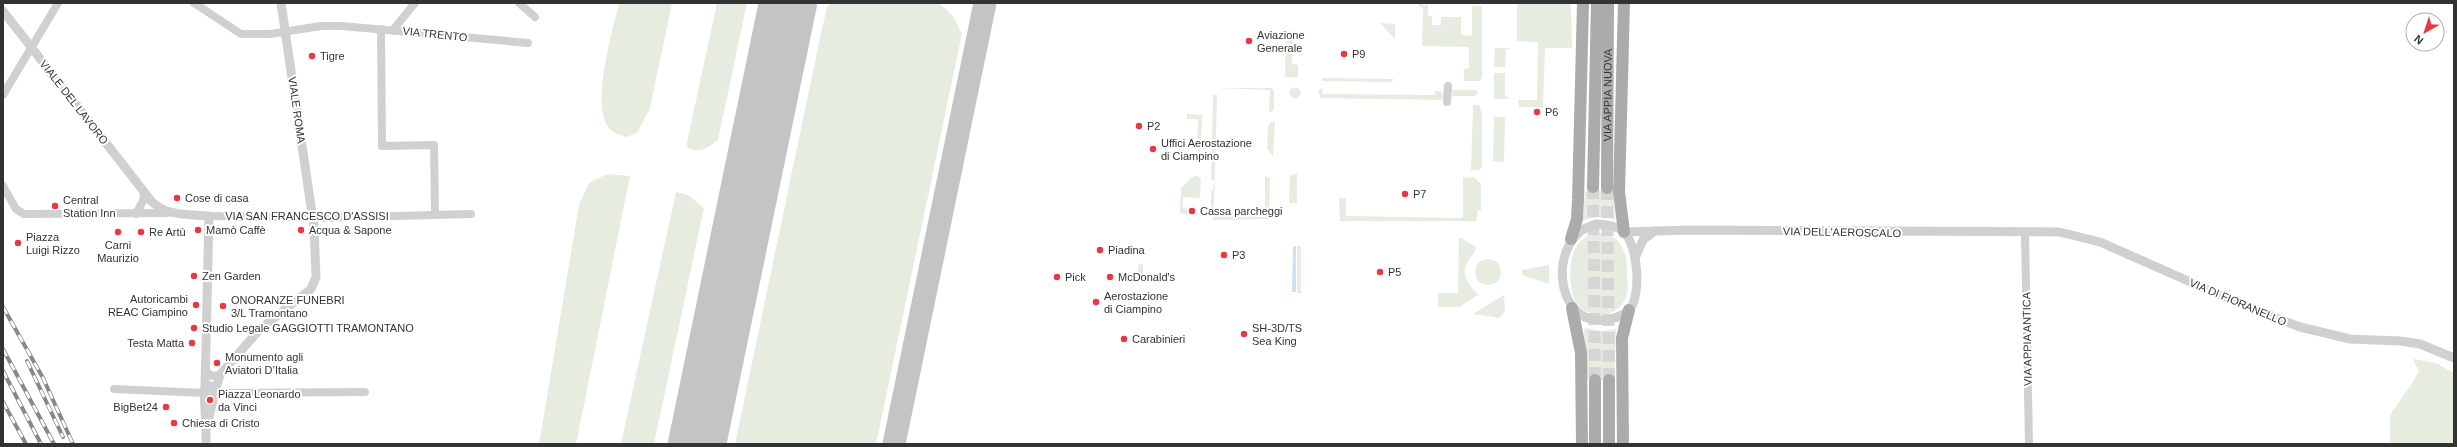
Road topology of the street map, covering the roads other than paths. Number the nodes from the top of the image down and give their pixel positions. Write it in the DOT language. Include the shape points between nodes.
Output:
graph roads {
  1 [pos="58,3"];
  2 [pos="194,3"];
  3 [pos="281,3"];
  4 [pos="415,3"];
  5 [pos="519,3"];
  6 [pos="1584,3"];
  7 [pos="1597,3"];
  8 [pos="1608,3"];
  9 [pos="1624,3"];
  10 [pos="3,11"];
  11 [pos="535,17"];
  12 [pos="381,29"];
  13 [pos="394,30"];
  14 [pos="285,32"];
  15 [pos="528,43"];
  16 [pos="32,48"];
  17 [pos="1448,86"];
  18 [pos="3,95"];
  19 [pos="1447,102"];
  20 [pos="3,186"];
  21 [pos="1593,187"];
  22 [pos="1607,188"];
  23 [pos="144,193"];
  24 [pos="167,213"];
  25 [pos="136,214"];
  26 [pos="435,214"];
  27 [pos="471,214"];
  28 [pos="209,216"];
  29 [pos="312,218"];
  30 [pos="1658,230"];
  31 [pos="1624,232"];
  32 [pos="2025,234"];
  33 [pos="1571,239"];
  34 [pos="1635,258"];
  35 [pos="1572,308"];
  36 [pos="1629,310"];
  37 [pos="2454,358"];
  38 [pos="206,372"];
  39 [pos="220,375"];
  40 [pos="1596,380"];
  41 [pos="1609,380"];
  42 [pos="114,389"];
  43 [pos="205,391"];
  44 [pos="215,392"];
  45 [pos="365,392"];
  46 [pos="206,429"];
  47 [pos="206,444"];
  48 [pos="1582,444"];
  49 [pos="1595,444"];
  50 [pos="1609,444"];
  51 [pos="1623,444"];
  52 [pos="2028,444"];
  1 -- 16 [label="street"];
  2 -- 14 [label="street, VIA TRENTO" via="241,34"];
  3 -- 14 [label="street, VIALE ROMA"];
  4 -- 13 [label="street"];
  5 -- 11 [label="street"];
  6 -- 33 [label="main road" via="1578,200"];
  7 -- 21 [label="main road, VIA APPIA NUOVA"];
  8 -- 22 [label="main road, VIA APPIA NUOVA"];
  9 -- 31 [label="main road" via="1620,192"];
  10 -- 16 [label="street, VIALE DEL LAVORO"];
  12 -- 13 [label="street, VIA TRENTO"];
  12 -- 14 [label="street, VIA TRENTO" via="322,26"];
  12 -- 26 [label="street" via="382,146 434,145"];
  13 -- 15 [label="street, VIA TRENTO"];
  14 -- 29 [label="street, VIALE ROMA"];
  16 -- 18 [label="street"];
  16 -- 23 [label="street, VIALE DEL LAVORO"];
  17 -- 19 [label="street"];
  20 -- 25 [label="street, VIA SAN FRANCESCO D'ASSISI" via="18,211 26,214"];
  23 -- 24 [label="street"];
  23 -- 25 [label="street" via="144,201"];
  24 -- 25 [label="street, VIA SAN FRANCESCO D'ASSISI"];
  24 -- 28 [label="street, VIA SAN FRANCESCO D'ASSISI"];
  26 -- 27 [label="street, VIA SAN FRANCESCO D'ASSISI"];
  26 -- 29 [label="street, VIA SAN FRANCESCO D'ASSISI"];
  28 -- 29 [label="street, VIA SAN FRANCESCO D'ASSISI"];
  28 -- 38 [label="street"];
  29 -- 39 [label="street, VIALE ROMA" via="315,284 259,330"];
  30 -- 31 [label="street, VIA DELL'AEROSCALO"];
  30 -- 32 [label="street, VIA DELL'AEROSCALO"];
  30 -- 34 [label="street" via="1643,240"];
  31 -- 33 [label="street" via="1596,224 1582,230"];
  31 -- 34 [label="street" via="1633,247"];
  32 -- 37 [label="street, VIA DI FIORANELLO" via="2059,232 2100,242 2229,299 2322,334 2350,339 2420,344"];
  32 -- 52 [label="street, VIA APPIA ANTICA"];
  33 -- 35 [label="street" via="1564,258 1563,286"];
  34 -- 36 [label="street" via="1636,293"];
  35 -- 36 [label="street" via="1582,316 1599,321 1613,318"];
  35 -- 48 [label="main road" via="1581,353"];
  36 -- 51 [label="main road" via="1622,338"];
  38 -- 39 [label="street" via="213,376"];
  38 -- 43 [label="street"];
  39 -- 44 [label="street"];
  40 -- 49 [label="main road"];
  41 -- 50 [label="main road"];
  42 -- 43 [label="street" via="175,393"];
  43 -- 44 [label="street" via="209,396"];
  43 -- 46 [label="street"];
  44 -- 45 [label="street"];
  44 -- 46 [label="street"];
  46 -- 47 [label="street"];
}
